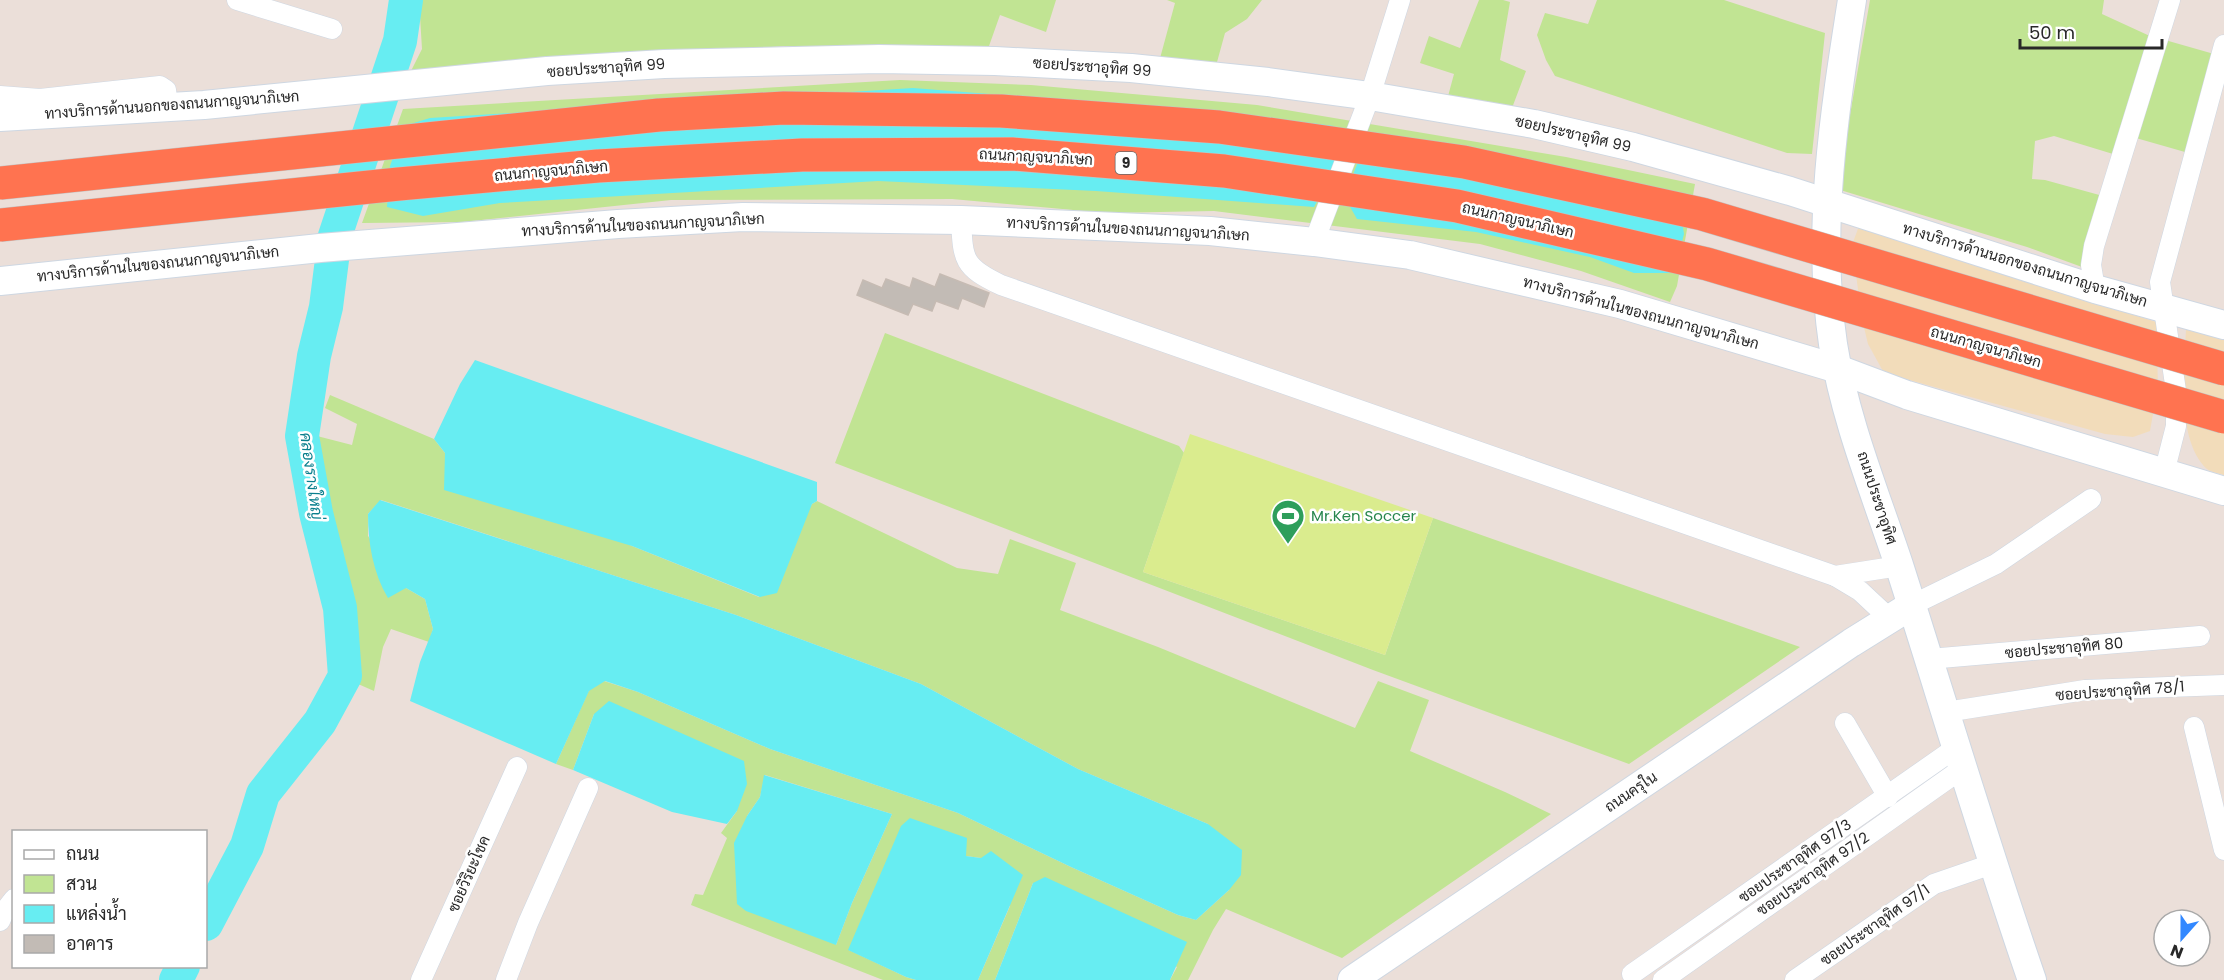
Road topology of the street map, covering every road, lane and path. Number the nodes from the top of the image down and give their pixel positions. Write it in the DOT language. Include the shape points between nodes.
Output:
graph roads {
  1 [pos="237,0"];
  2 [pos="1400,0"];
  3 [pos="1852,0"];
  4 [pos="2170,0"];
  5 [pos="332,28"];
  6 [pos="2224,45"];
  7 [pos="344,92"];
  8 [pos="0,96"];
  9 [pos="1370,96"];
  10 [pos="41,106"];
  11 [pos="0,117"];
  12 [pos="0,183"];
  13 [pos="1827,203"];
  14 [pos="961,219"];
  15 [pos="0,225"];
  16 [pos="1314,242"];
  17 [pos="0,280"];
  18 [pos="2095,289"];
  19 [pos="2164,308"];
  20 [pos="2224,325"];
  21 [pos="1838,369"];
  22 [pos="2224,369"];
  23 [pos="2224,417"];
  24 [pos="2164,473"];
  25 [pos="2224,491"];
  26 [pos="2091,499"];
  27 [pos="1899,566"];
  28 [pos="1835,576"];
  29 [pos="1900,612"];
  30 [pos="2200,636"];
  31 [pos="1929,659"];
  32 [pos="2224,685"];
  33 [pos="1946,712"];
  34 [pos="1845,723"];
  35 [pos="2194,727"];
  36 [pos="1960,758"];
  37 [pos="517,767"];
  38 [pos="588,788"];
  39 [pos="1888,796"];
  40 [pos="2224,850"];
  41 [pos="1992,864"];
  42 [pos="12,902"];
  43 [pos="0,921"];
  44 [pos="1632,974"];
  45 [pos="421,980"];
  46 [pos="506,980"];
  47 [pos="1352,980"];
  48 [pos="1663,980"];
  49 [pos="1795,980"];
  50 [pos="2032,980"];
  1 -- 5 [label="street"];
  2 -- 9 [label="street"];
  3 -- 13 [label="main road, ถนนประชาอุทิศ" via="1837,96"];
  4 -- 18 [label="street" via="2094,246 2091,265"];
  6 -- 19 [label="street" via="2160,282"];
  7 -- 9 [label="main road, ซอยประชาอุทิศ 99" via="547,71 879,59 1131,68"];
  7 -- 10 [label="main road, ทางบริการด้านนอกของถนนกาญจนาภิเษก" via="168,107"];
  8 -- 10 [label="street"];
  9 -- 13 [label="main road, ซอยประชาอุทิศ 99" via="1633,147"];
  9 -- 16 [label="street"];
  10 -- 11 [label="main road, ทางบริการด้านนอกของถนนกาญจนาภิเษก"];
  12 -- 22 [label="highway, bridge" via="659,115 784,108 1001,111 1218,127 1464,162 1702,214"];
  13 -- 18 [label="main road, ทางบริการด้านนอกของถนนกาญจนาภิเษก"];
  13 -- 21 [label="main road, ถนนประชาอุทิศ" via="1828,276"];
  14 -- 16 [label="main road, ทางบริการด้านในของถนนกาญจนาภิเษก" via="1210,231"];
  14 -- 17 [label="main road, ทางบริการด้านในของถนนกาญจนาภิเษก" via="743,217 618,224"];
  14 -- 28 [label="street" via="963,250 973,270 1001,285"];
  15 -- 23 [label="highway, ถนนกาญจนาภิเษก / 9, bridge" via="598,166 802,155 1012,154 1212,170 1457,206 1707,264"];
  16 -- 21 [label="main road, ทางบริการด้านในของถนนกาญจนาภิเษก" via="1410,255 1608,301"];
  18 -- 19 [label="main road, ทางบริการด้านนอกของถนนกาญจนาภิเษก"];
  19 -- 20 [label="main road, ทางบริการด้านนอกของถนนกาญจนาภิเษก"];
  19 -- 24 [label="street" via="2176,391 2176,426"];
  21 -- 24 [label="main road, ทางบริการด้านในของถนนกาญจนาภิเษก" via="1907,395"];
  21 -- 27 [label="main road, ถนนประชาอุทิศ" via="1851,422"];
  24 -- 25 [label="main road, ทางบริการด้านในของถนนกาญจนาภิเษก"];
  26 -- 29 [label="street" via="1996,564"];
  27 -- 28 [label="street"];
  27 -- 29 [label="main road, ถนนประชาอุทิศ"];
  28 -- 29 [label="street"];
  29 -- 31 [label="main road, ถนนประชาอุทิศ"];
  29 -- 47 [label="main road, ถนนครุใน"];
  30 -- 31 [label="street, ซอยประชาอุทิศ 80"];
  31 -- 33 [label="main road, ถนนประชาอุทิศ"];
  32 -- 33 [label="street, ซอยประชาอุทิศ 78/1" via="2085,690"];
  33 -- 36 [label="main road, ถนนประชาอุทิศ"];
  34 -- 39 [label="street"];
  35 -- 40 [label="street"];
  36 -- 39 [label="street, ซอยประชาอุทิศ 97/3"];
  36 -- 41 [label="main road, ถนนประชาอุทิศ"];
  36 -- 48 [label="street, ซอยประชาอุทิศ 97/2"];
  37 -- 45 [label="street, ซอยวิริยะโชค"];
  38 -- 46 [label="street"];
  39 -- 44 [label="street, ซอยประชาอุทิศ 97/3"];
  41 -- 49 [label="street, ซอยประชาอุทิศ 97/1" via="1934,884"];
  41 -- 50 [label="main road, ถนนประชาอุทิศ"];
  42 -- 43 [label="street"];
}
